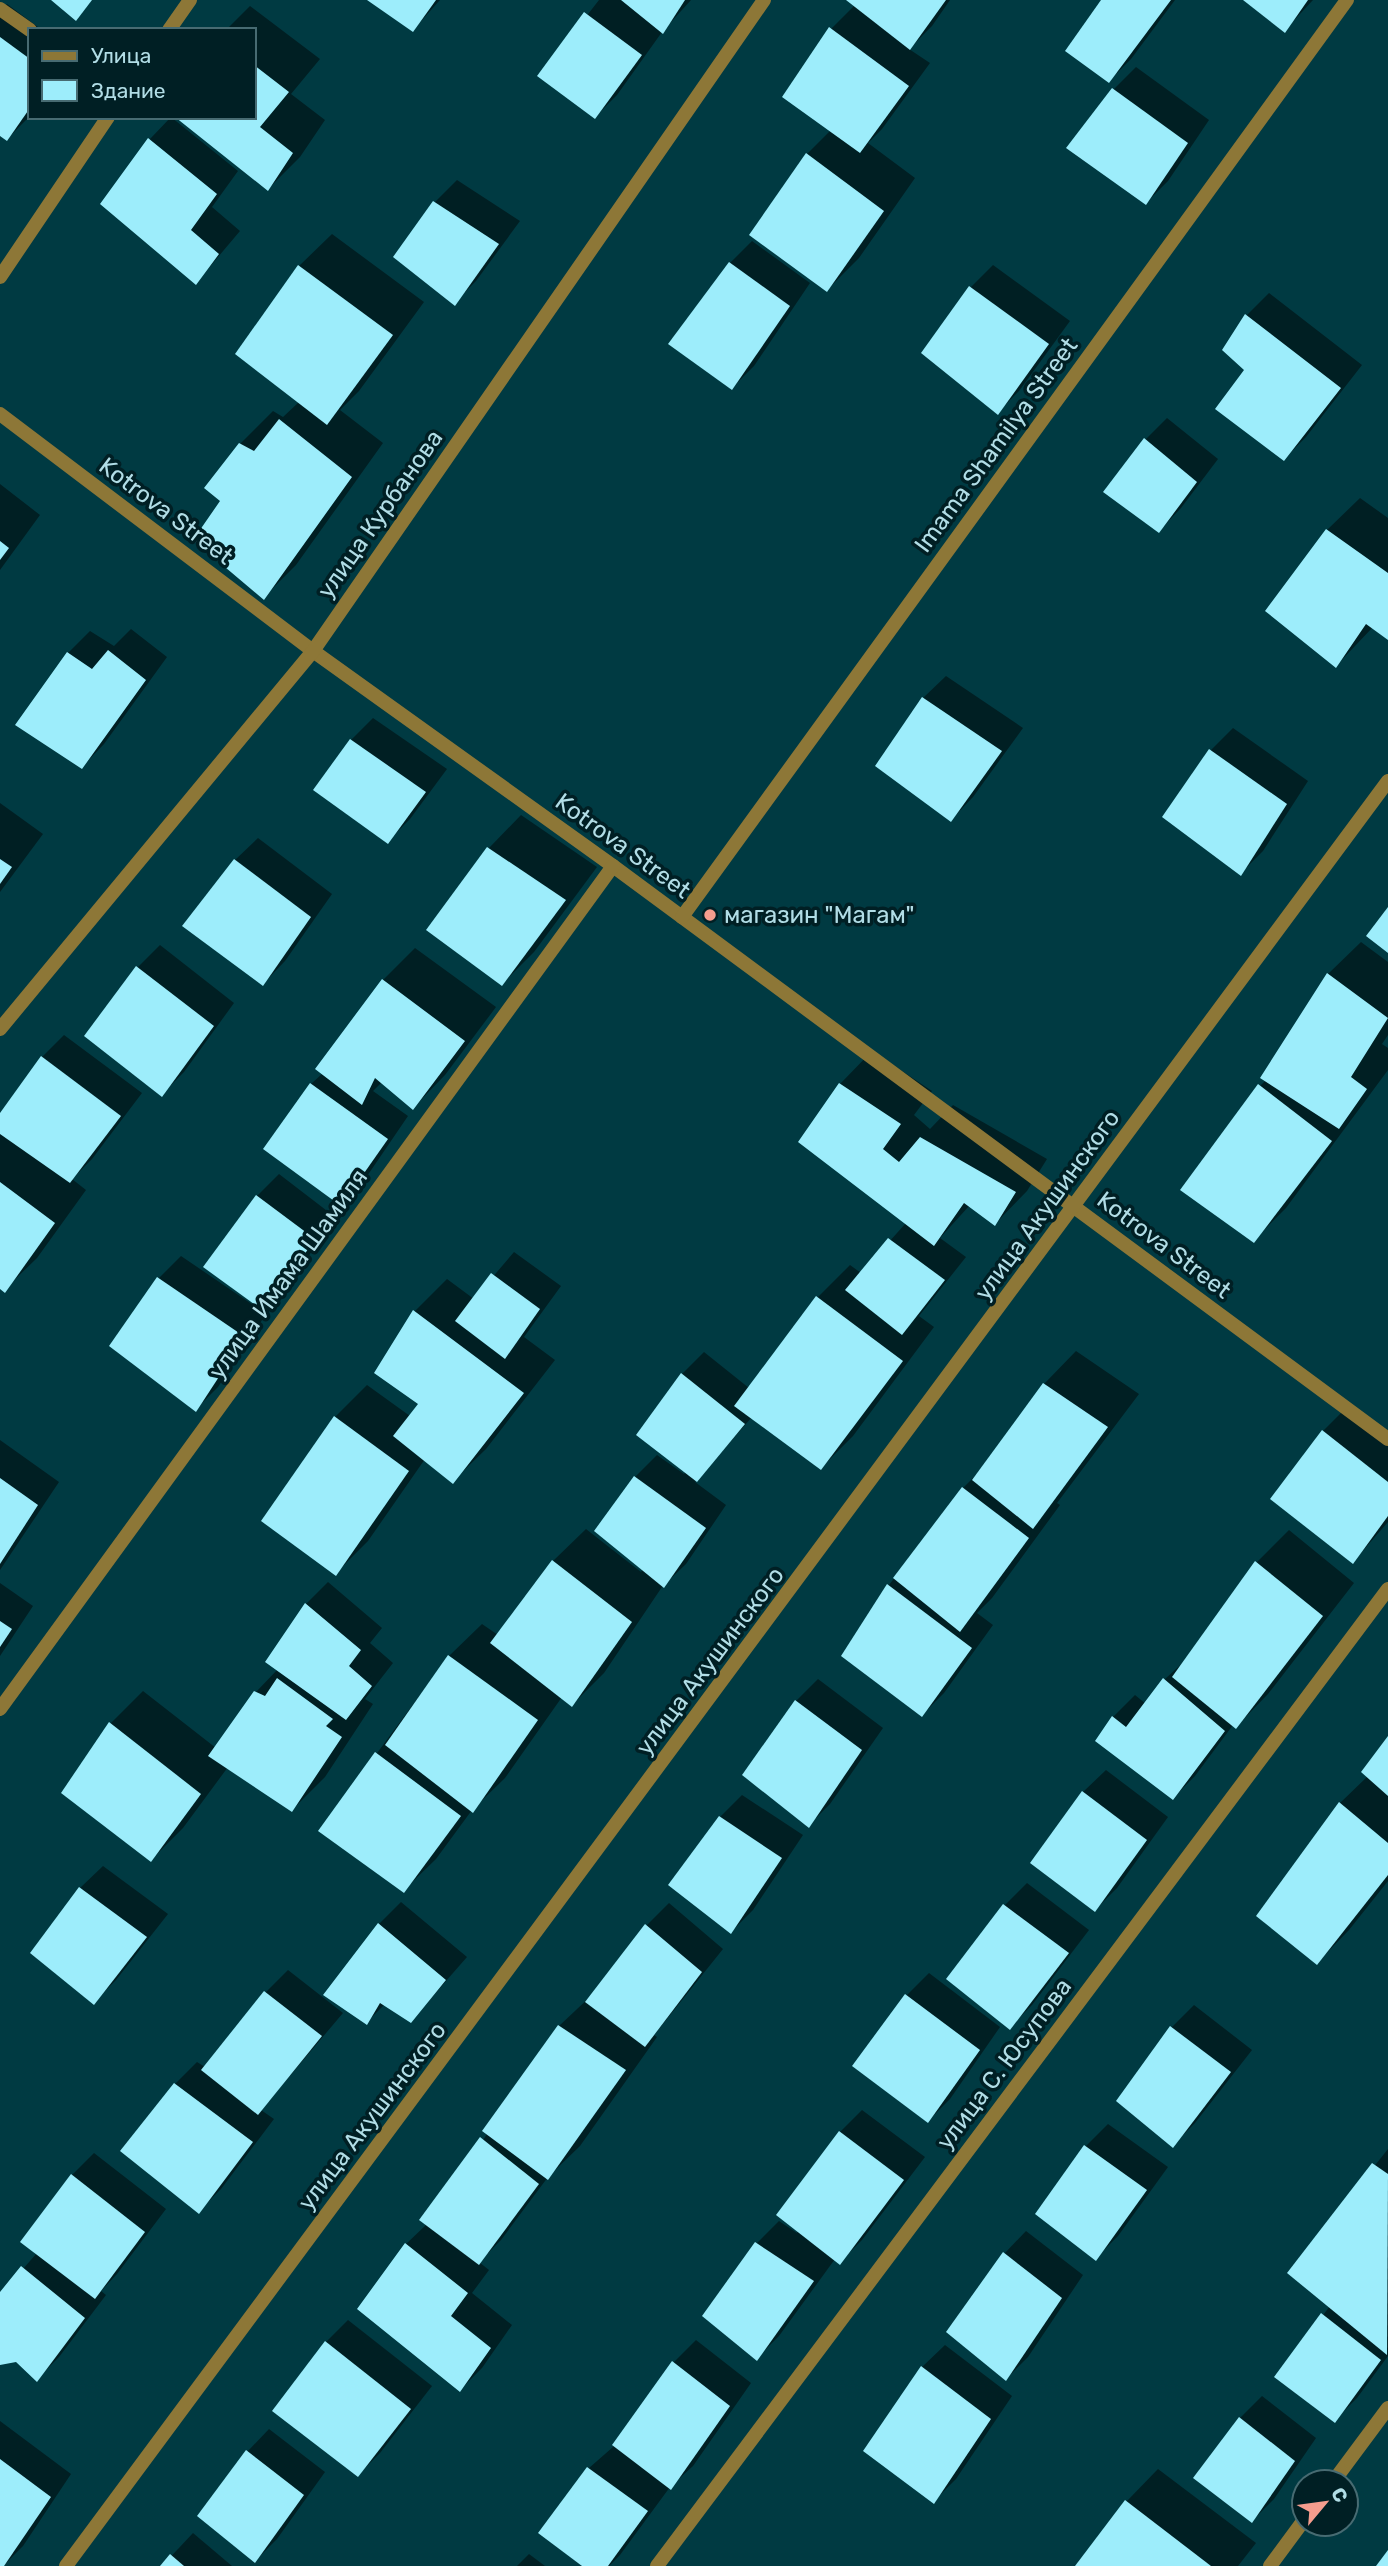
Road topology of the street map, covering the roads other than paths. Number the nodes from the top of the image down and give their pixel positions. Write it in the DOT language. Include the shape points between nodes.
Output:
graph roads {
  1 [pos="190,0"];
  2 [pos="764,0"];
  3 [pos="1347,0"];
  4 [pos="0,9"];
  5 [pos="170,28"];
  6 [pos="28,29"];
  7 [pos="107,119"];
  8 [pos="0,277"];
  9 [pos="0,414"];
  10 [pos="313,651"];
  11 [pos="1388,781"];
  12 [pos="614,866"];
  13 [pos="682,917"];
  14 [pos="0,1030"];
  15 [pos="1074,1207"];
  16 [pos="1388,1440"];
  17 [pos="1388,1589"];
  18 [pos="0,1709"];
  19 [pos="1388,2408"];
  20 [pos="1343,2468"];
  21 [pos="1291,2538"];
  22 [pos="66,2566"];
  23 [pos="657,2566"];
  24 [pos="1270,2566"];
  1 -- 5 [label="street"];
  2 -- 10 [label="street, улица Курбанова"];
  3 -- 13 [label="street, Imama Shamilya Street"];
  4 -- 6 [label="street"];
  7 -- 8 [label="street"];
  9 -- 10 [label="street, Kotrova Street"];
  10 -- 12 [label="street, Kotrova Street"];
  10 -- 14 [label="street, улица Курбанова"];
  11 -- 15 [label="street, улица Акушинского"];
  12 -- 13 [label="street, Kotrova Street"];
  12 -- 18 [label="street, улица Имама Шамиля"];
  13 -- 15 [label="street, Kotrova Street"];
  15 -- 16 [label="street, Kotrova Street"];
  15 -- 22 [label="street, улица Акушинского"];
  17 -- 23 [label="street, улица С. Юсупова"];
  19 -- 20 [label="street"];
  21 -- 24 [label="street"];
}
